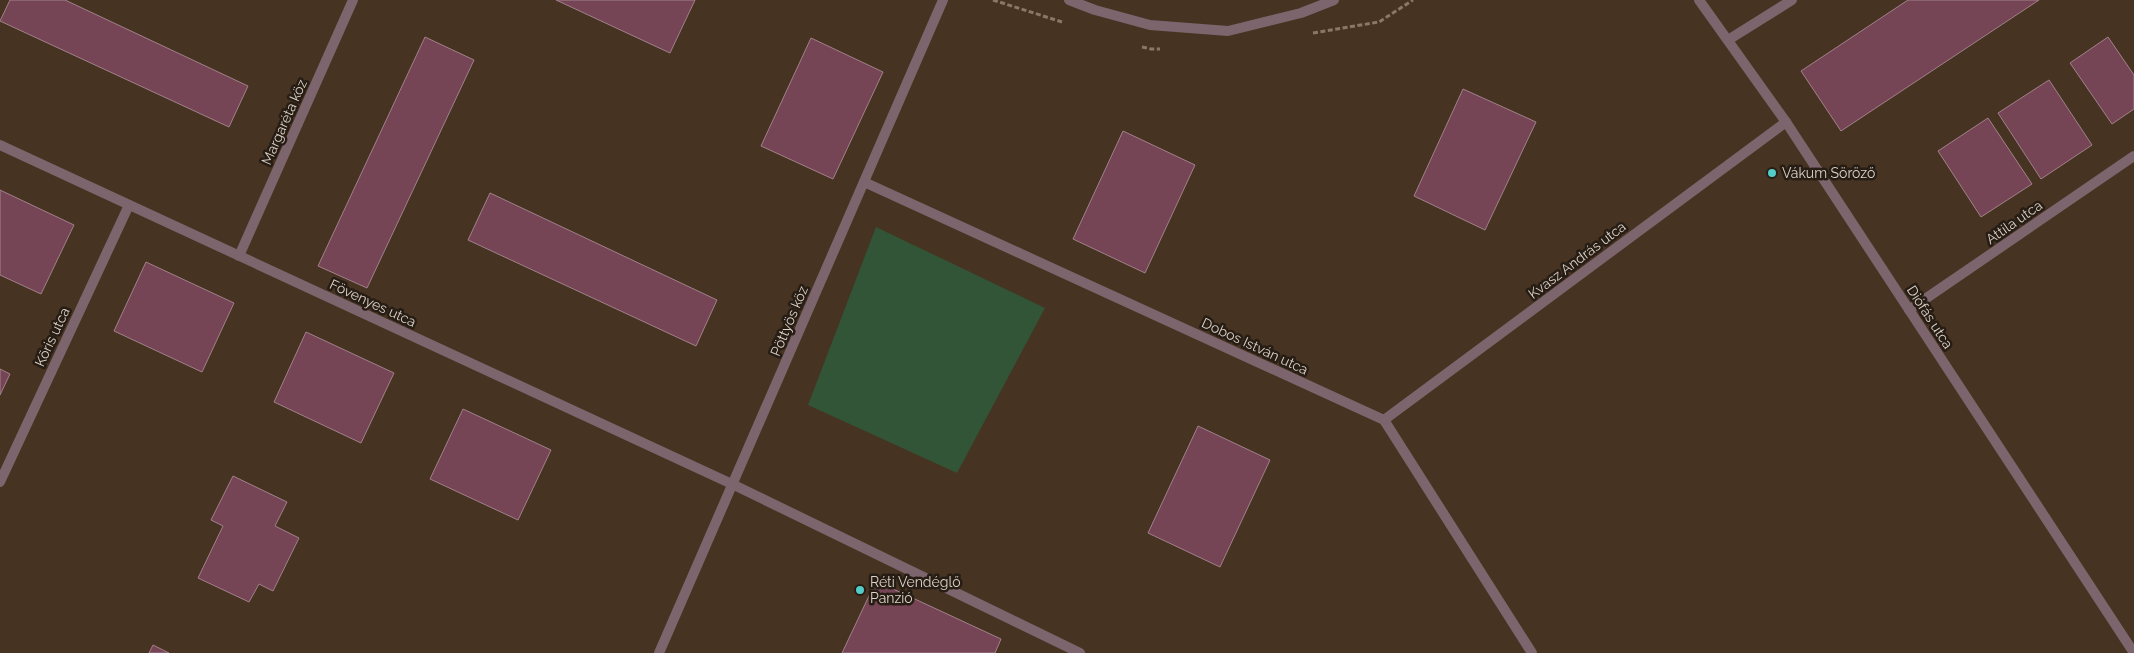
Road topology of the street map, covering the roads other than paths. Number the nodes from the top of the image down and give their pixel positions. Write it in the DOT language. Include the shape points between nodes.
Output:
graph roads {
  1 [pos="354,0"];
  2 [pos="943,0"];
  3 [pos="1070,0"];
  4 [pos="1334,0"];
  5 [pos="1699,0"];
  6 [pos="1792,0"];
  7 [pos="1728,40"];
  8 [pos="1786,122"];
  9 [pos="0,145"];
  10 [pos="2134,156"];
  11 [pos="864,182"];
  12 [pos="129,205"];
  13 [pos="239,256"];
  14 [pos="1909,310"];
  15 [pos="1384,420"];
  16 [pos="0,482"];
  17 [pos="734,485"];
  18 [pos="659,653"];
  19 [pos="1080,653"];
  20 [pos="1532,653"];
  21 [pos="2134,653"];
  1 -- 13 [label="street, Margaréta köz"];
  2 -- 11 [label="street, Pöttyös köz"];
  3 -- 4 [label="street" via="1150,25 1228,31 1301,14"];
  5 -- 7 [label="street, Diófás utca"];
  6 -- 7 [label="street"];
  7 -- 8 [label="street, Diófás utca"];
  8 -- 14 [label="street, Diófás utca"];
  8 -- 15 [label="street, Kvasz András utca"];
  9 -- 12 [label="street, Fövenyes utca"];
  10 -- 14 [label="street, Attila utca"];
  11 -- 15 [label="street, Dobos István utca"];
  11 -- 17 [label="street, Pöttyös köz"];
  12 -- 13 [label="street, Fövenyes utca"];
  12 -- 16 [label="street, Kőris utca"];
  13 -- 17 [label="street, Fövenyes utca"];
  14 -- 21 [label="street, Diófás utca"];
  15 -- 20 [label="street"];
  17 -- 18 [label="street, Pöttyös köz"];
  17 -- 19 [label="street, Fövenyes utca"];
}
